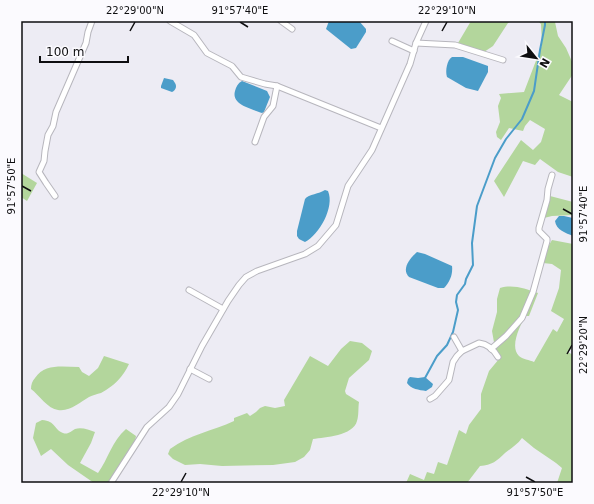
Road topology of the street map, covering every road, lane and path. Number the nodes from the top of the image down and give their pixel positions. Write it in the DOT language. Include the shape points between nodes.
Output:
graph roads {
  1 [pos="92,21"];
  2 [pos="170,21"];
  3 [pos="281,21"];
  4 [pos="426,21"];
  5 [pos="292,28"];
  6 [pos="392,41"];
  7 [pos="416,43"];
  8 [pos="414,51"];
  9 [pos="503,60"];
  10 [pos="277,86"];
  11 [pos="381,128"];
  12 [pos="255,142"];
  13 [pos="552,175"];
  14 [pos="56,196"];
  15 [pos="190,290"];
  16 [pos="223,308"];
  17 [pos="454,337"];
  18 [pos="491,349"];
  19 [pos="462,351"];
  20 [pos="498,357"];
  21 [pos="190,369"];
  22 [pos="209,378"];
  23 [pos="430,399"];
  24 [pos="111,483"];
  1 -- 14 [label="street" via="86,43 48,135 40,172"];
  2 -- 10 [label="street" via="194,35 207,54 232,66 241,77"];
  3 -- 5 [label="street"];
  4 -- 7 [label="street"];
  6 -- 8 [label="street"];
  7 -- 8 [label="street"];
  7 -- 9 [label="street" via="455,45"];
  8 -- 11 [label="street"];
  10 -- 11 [label="street"];
  10 -- 12 [label="street" via="273,106 264,117"];
  11 -- 16 [label="street" via="368,158 348,186 339,220 333,230 318,246 305,254 268,266 246,277"];
  13 -- 18 [label="street" via="539,228 548,241 533,292 522,318"];
  15 -- 16 [label="street"];
  16 -- 21 [label="street"];
  17 -- 19 [label="street"];
  18 -- 19 [label="street" via="479,343"];
  18 -- 20 [label="street"];
  19 -- 23 [label="street" via="452,362 449,380"];
  21 -- 22 [label="street"];
  21 -- 24 [label="street" via="173,402 147,427"];
}
